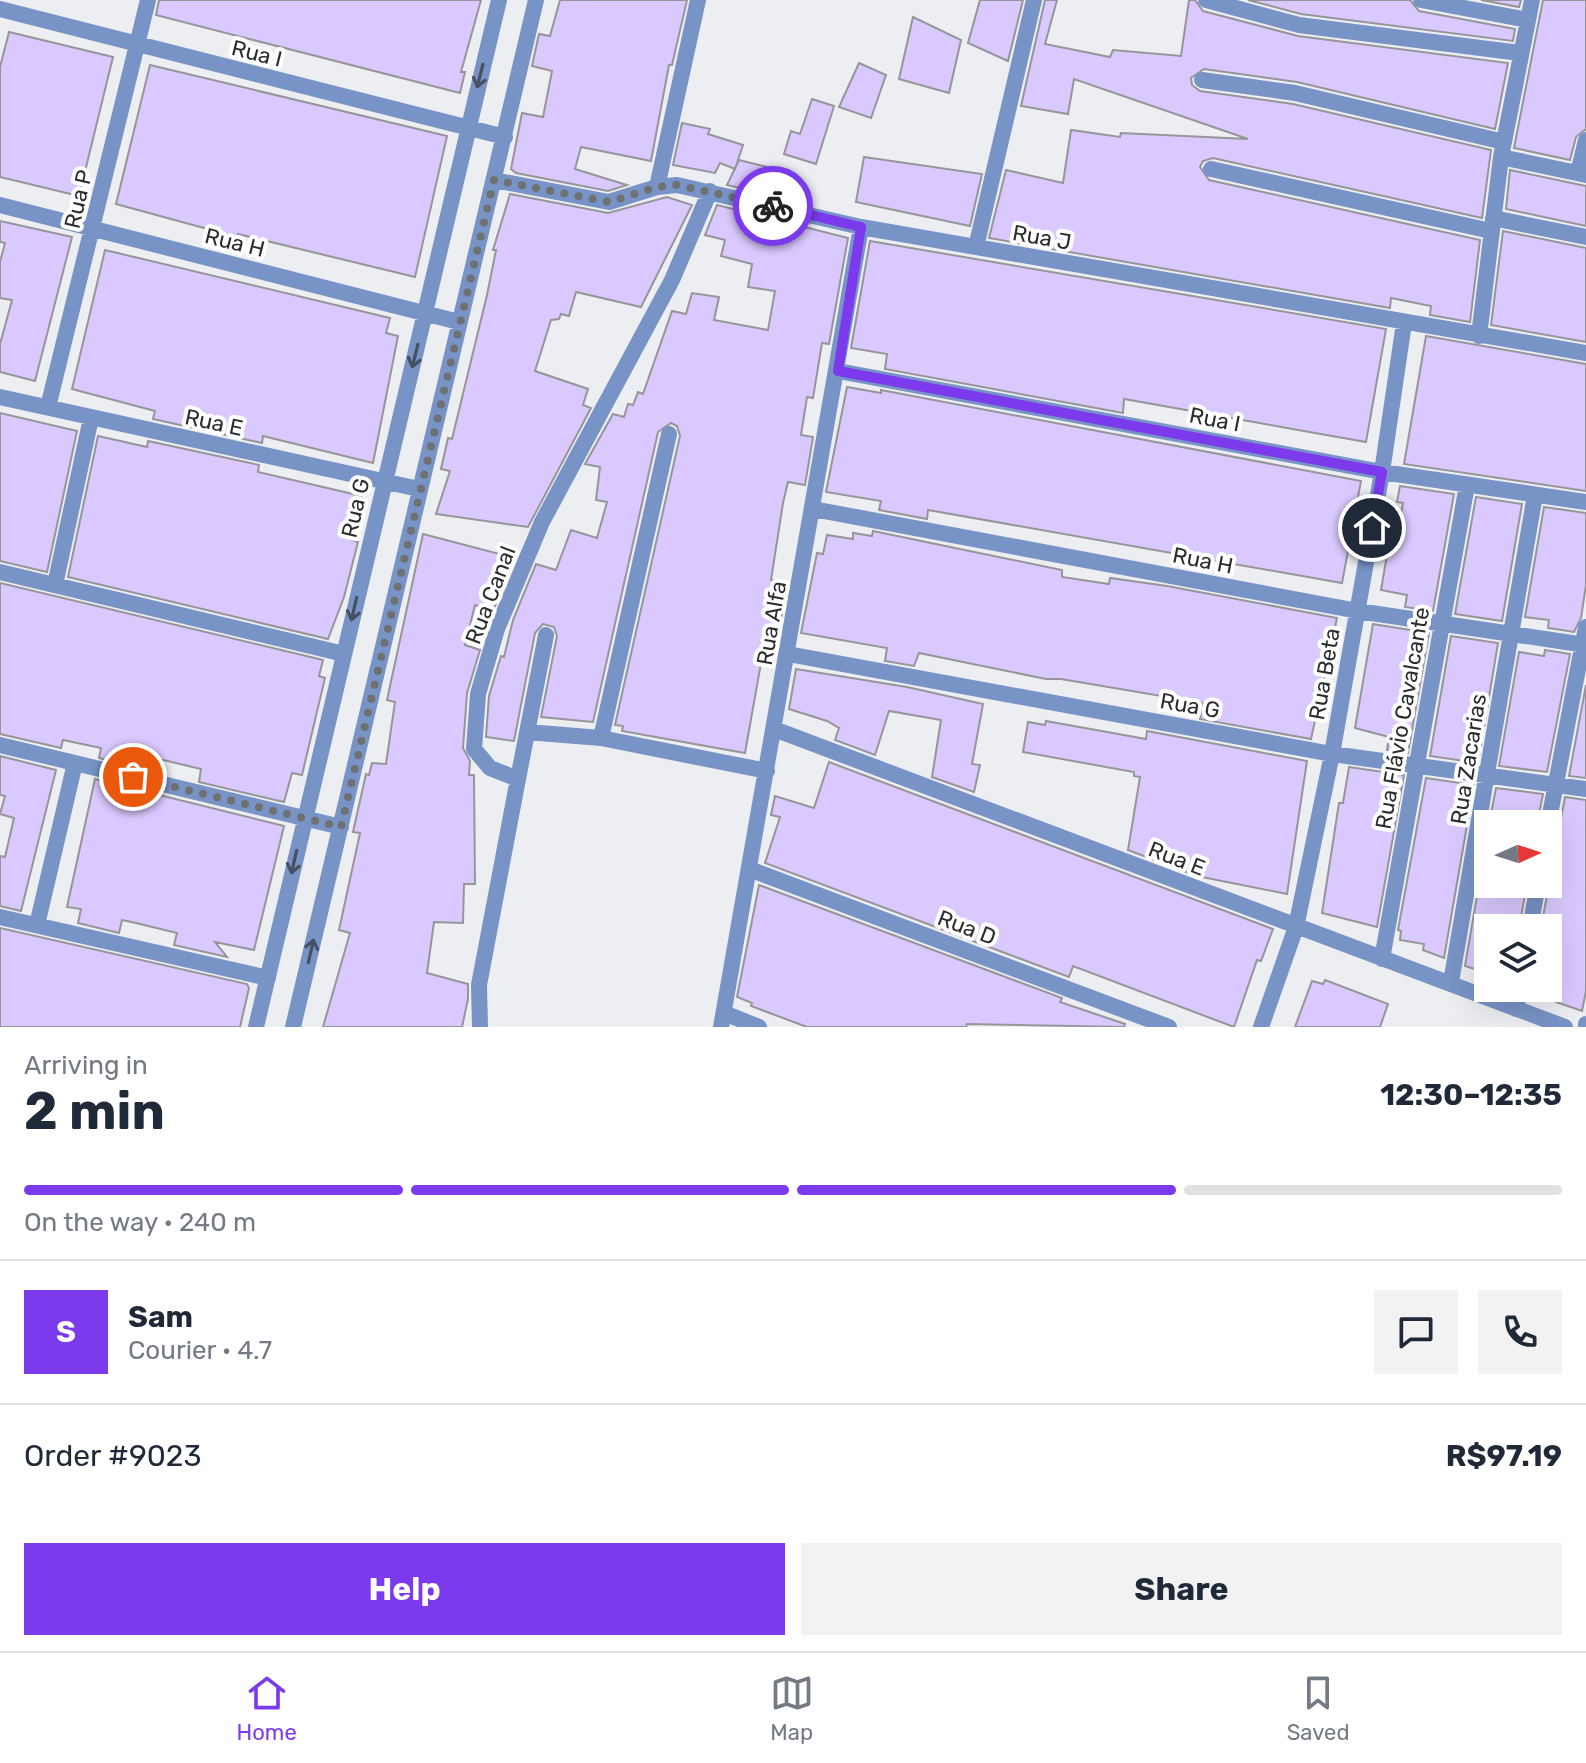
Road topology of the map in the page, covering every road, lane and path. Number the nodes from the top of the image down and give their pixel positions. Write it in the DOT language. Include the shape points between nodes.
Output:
graph roads {
  1 [pos="148,0"];
  2 [pos="499,0"];
  3 [pos="536,0"];
  4 [pos="698,0"];
  5 [pos="1034,0"];
  6 [pos="1206,0"];
  7 [pos="1421,0"];
  8 [pos="1532,0"];
  9 [pos="0,9"];
  10 [pos="1528,20"];
  11 [pos="137,45"];
  12 [pos="1520,53"];
  13 [pos="1202,80"];
  14 [pos="468,129"];
  15 [pos="505,137"];
  16 [pos="1586,140"];
  17 [pos="1503,150"];
  18 [pos="1211,169"];
  19 [pos="1582,174"];
  20 [pos="494,180"];
  21 [pos="657,187"];
  22 [pos="710,191"];
  23 [pos="0,205"];
  24 [pos="1492,224"];
  25 [pos="861,227"];
  26 [pos="94,229"];
  27 [pos="1586,237"];
  28 [pos="976,247"];
  29 [pos="426,314"];
  30 [pos="459,322"];
  31 [pos="1404,323"];
  32 [pos="1479,336"];
  33 [pos="1586,353"];
  34 [pos="838,371"];
  35 [pos="0,397"];
  36 [pos="48,407"];
  37 [pos="91,418"];
  38 [pos="669,434"];
  39 [pos="1382,472"];
  40 [pos="383,481"];
  41 [pos="1467,485"];
  42 [pos="419,489"];
  43 [pos="1535,495"];
  44 [pos="1586,502"];
  45 [pos="813,509"];
  46 [pos="0,572"];
  47 [pos="55,585"];
  48 [pos="1358,611"];
  49 [pos="1442,624"];
  50 [pos="1586,627"];
  51 [pos="1511,634"];
  52 [pos="546,635"];
  53 [pos="1585,645"];
  54 [pos="344,654"];
  55 [pos="788,654"];
  56 [pos="774,729"];
  57 [pos="527,732"];
  58 [pos="601,738"];
  59 [pos="0,745"];
  60 [pos="1332,754"];
  61 [pos="75,763"];
  62 [pos="1416,765"];
  63 [pos="767,771"];
  64 [pos="1489,775"];
  65 [pos="518,779"];
  66 [pos="1555,785"];
  67 [pos="1586,789"];
  68 [pos="1551,810"];
  69 [pos="304,818"];
  70 [pos="341,827"];
  71 [pos="749,869"];
  72 [pos="0,917"];
  73 [pos="37,925"];
  74 [pos="1296,927"];
  75 [pos="1382,959"];
  76 [pos="268,978"];
  77 [pos="1451,982"];
  78 [pos="1517,1002"];
  79 [pos="1516,1009"];
  80 [pos="723,1020"];
  81 [pos="256,1027"];
  82 [pos="293,1027"];
  83 [pos="480,1027"];
  84 [pos="759,1027"];
  85 [pos="1169,1027"];
  86 [pos="1261,1027"];
  87 [pos="1565,1027"];
  1 -- 11 [label="street, Rua P"];
  2 -- 14 [label="street, Rua G, one-way"];
  3 -- 15 [label="street"];
  4 -- 21 [label="street"];
  5 -- 28 [label="street"];
  6 -- 12 [label="street" via="1299,25"];
  7 -- 10 [label="street"];
  8 -- 10 [label="street"];
  9 -- 11 [label="street, Rua I"];
  10 -- 12 [label="street"];
  11 -- 14 [label="street, Rua I"];
  11 -- 26 [label="street, Rua P"];
  12 -- 17 [label="street"];
  13 -- 17 [label="street" via="1295,93"];
  14 -- 15 [label="street, Rua I"];
  14 -- 29 [label="street, Rua G"];
  15 -- 20 [label="street"];
  16 -- 19 [label="street"];
  17 -- 19 [label="street"];
  17 -- 24 [label="street"];
  18 -- 24 [label="street"];
  20 -- 21 [label="street, Rua J" via="609,202"];
  20 -- 30 [label="street"];
  21 -- 22 [label="street, Rua J"];
  22 -- 25 [label="street, Rua J"];
  22 -- 65 [label="street, Rua Canal" via="672,280 542,522 497,629 478,694 474,749 490,768"];
  23 -- 26 [label="street, Rua H"];
  24 -- 27 [label="street"];
  24 -- 32 [label="street"];
  25 -- 28 [label="street, Rua J"];
  25 -- 34 [label="street, Rua Alfa"];
  26 -- 29 [label="street, Rua H"];
  26 -- 36 [label="street, Rua P"];
  28 -- 31 [label="street, Rua J"];
  29 -- 30 [label="street, Rua H"];
  29 -- 40 [label="street, Rua G, one-way"];
  30 -- 42 [label="street"];
  31 -- 32 [label="street, Rua J"];
  31 -- 39 [label="street, Rua Beta"];
  32 -- 33 [label="street, Rua J"];
  34 -- 39 [label="street, Rua I"];
  34 -- 45 [label="street, Rua Alfa"];
  35 -- 36 [label="street, Rua E"];
  36 -- 37 [label="street, Rua E"];
  37 -- 40 [label="street, Rua E"];
  37 -- 47 [label="street"];
  38 -- 58 [label="street"];
  39 -- 41 [label="street, Rua I"];
  39 -- 48 [label="street, Rua Beta"];
  40 -- 42 [label="street, Rua E"];
  40 -- 54 [label="street, Rua G, one-way"];
  41 -- 43 [label="street, Rua I"];
  41 -- 49 [label="street, Rua Flávio Cavalcante"];
  42 -- 70 [label="street"];
  43 -- 44 [label="street, Rua I"];
  43 -- 51 [label="street, Rua Zacarias"];
  45 -- 48 [label="street, Rua H"];
  45 -- 55 [label="street, Rua Alfa"];
  46 -- 47 [label="street"];
  47 -- 54 [label="street"];
  48 -- 49 [label="street, Rua H"];
  48 -- 60 [label="street, Rua Beta"];
  49 -- 51 [label="street, Rua H"];
  49 -- 62 [label="street, Rua Flávio Cavalcante"];
  50 -- 53 [label="street"];
  51 -- 53 [label="street, Rua H"];
  51 -- 64 [label="street, Rua Zacarias"];
  52 -- 57 [label="street"];
  53 -- 66 [label="street"];
  54 -- 69 [label="street, Rua G"];
  55 -- 56 [label="street, Rua Alfa"];
  55 -- 60 [label="street, Rua G"];
  56 -- 63 [label="street, Rua Alfa"];
  56 -- 74 [label="street, Rua E"];
  57 -- 58 [label="street"];
  57 -- 65 [label="street"];
  58 -- 63 [label="street"];
  59 -- 61 [label="street"];
  60 -- 62 [label="street, Rua G"];
  60 -- 74 [label="street, Rua Beta"];
  61 -- 69 [label="street"];
  61 -- 73 [label="street"];
  62 -- 64 [label="street, Rua G"];
  62 -- 75 [label="street, Rua Flávio Cavalcante"];
  63 -- 71 [label="street, Rua Alfa"];
  64 -- 66 [label="street, Rua G"];
  64 -- 77 [label="street, Rua Zacarias"];
  65 -- 83 [label="street" via="479,985"];
  66 -- 67 [label="street, Rua G"];
  66 -- 68 [label="street"];
  69 -- 70 [label="street"];
  69 -- 76 [label="street, Rua G, one-way"];
  82 -- 70 [label="street, one-way"];
  71 -- 80 [label="street, Rua Alfa"];
  71 -- 85 [label="street, Rua D"];
  72 -- 73 [label="street"];
  73 -- 76 [label="street"];
  74 -- 75 [label="street, Rua E"];
  74 -- 86 [label="street, Rua Beta"];
  75 -- 77 [label="street, Rua E"];
  76 -- 81 [label="street, Rua G"];
  77 -- 79 [label="street, Rua E"];
  78 -- 79 [label="street"];
  79 -- 87 [label="street, Rua E"];
  80 -- 84 [label="street"];
}
